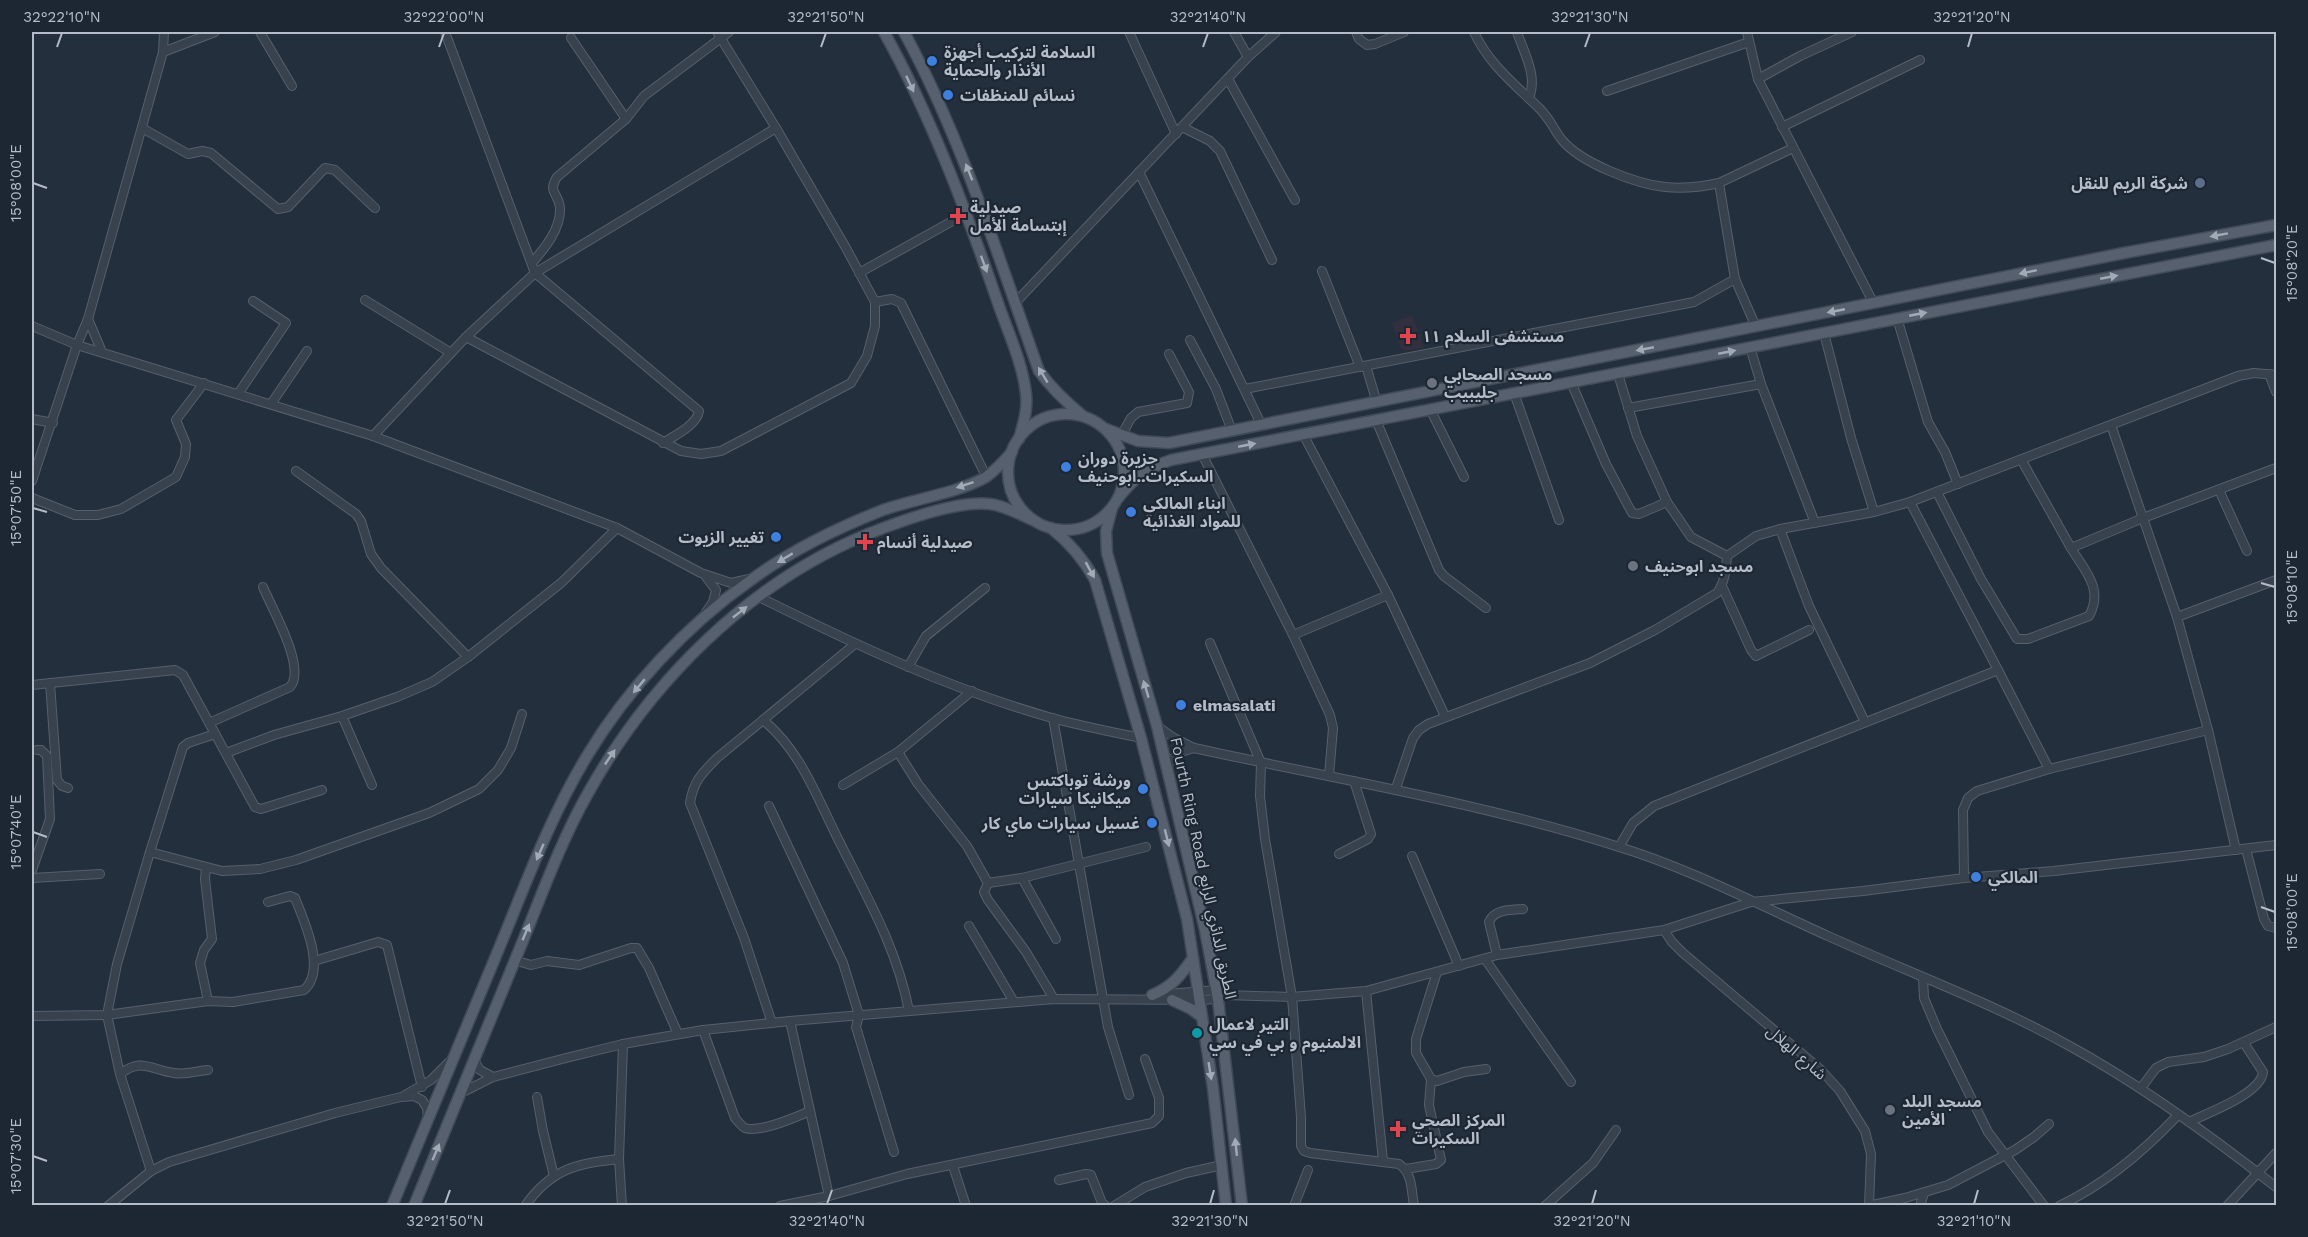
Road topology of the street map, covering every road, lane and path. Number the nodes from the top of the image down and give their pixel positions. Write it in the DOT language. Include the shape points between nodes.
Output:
graph roads {
  1 [pos="164,32"];
  2 [pos="215,32"];
  3 [pos="260,32"];
  4 [pos="445,32"];
  5 [pos="729,32"];
  6 [pos="884,32"];
  7 [pos="904,32"];
  8 [pos="1129,32"];
  9 [pos="1234,32"];
  10 [pos="1275,32"];
  11 [pos="1356,32"];
  12 [pos="1404,32"];
  13 [pos="1473,32"];
  14 [pos="1517,32"];
  15 [pos="1747,32"];
  16 [pos="1852,32"];
  17 [pos="719,35"];
  18 [pos="571,38"];
  19 [pos="1749,42"];
  20 [pos="163,52"];
  21 [pos="1248,57"];
  22 [pos="1920,60"];
  23 [pos="1228,79"];
  24 [pos="1758,79"];
  25 [pos="292,86"];
  26 [pos="1607,91"];
  27 [pos="1529,98"];
  28 [pos="626,119"];
  29 [pos="1182,126"];
  30 [pos="142,128"];
  31 [pos="776,128"];
  32 [pos="1782,128"];
  33 [pos="1176,134"];
  34 [pos="1793,148"];
  35 [pos="1139,172"];
  36 [pos="1719,183"];
  37 [pos="1294,200"];
  38 [pos="375,208"];
  39 [pos="965,214"];
  40 [pos="2277,225"];
  41 [pos="2277,244"];
  42 [pos="1272,260"];
  43 [pos="531,263"];
  44 [pos="1322,271"];
  45 [pos="535,273"];
  46 [pos="859,273"];
  47 [pos="1735,279"];
  48 [pos="365,300"];
  49 [pos="252,302"];
  50 [pos="875,302"];
  51 [pos="1015,303"];
  52 [pos="1874,304"];
  53 [pos="1897,318"];
  54 [pos="88,319"];
  55 [pos="32,327"];
  56 [pos="1756,327"];
  57 [pos="1824,333"];
  58 [pos="466,337"];
  59 [pos="1190,340"];
  60 [pos="77,345"];
  61 [pos="1750,347"];
  62 [pos="307,351"];
  63 [pos="102,352"];
  64 [pos="452,352"];
  65 [pos="1169,354"];
  66 [pos="1363,366"];
  67 [pos="1618,374"];
  68 [pos="2273,374"];
  69 [pos="1571,382"];
  70 [pos="204,383"];
  71 [pos="1761,384"];
  72 [pos="1245,389"];
  73 [pos="2277,392"];
  74 [pos="238,393"];
  75 [pos="1514,393"];
  76 [pos="1377,403"];
  77 [pos="271,404"];
  78 [pos="1628,408"];
  79 [pos="1431,409"];
  80 [pos="1083,416"];
  81 [pos="32,419"];
  82 [pos="1376,420"];
  83 [pos="52,423"];
  84 [pos="1262,426"];
  85 [pos="2111,426"];
  86 [pos="1106,429"];
  87 [pos="1232,431"];
  88 [pos="1303,434"];
  89 [pos="373,436"];
  90 [pos="1121,436"];
  91 [pos="1019,439"];
  92 [pos="663,443"];
  93 [pos="1012,452"];
  94 [pos="1202,454"];
  95 [pos="2022,461"];
  96 [pos="2277,468"];
  97 [pos="296,471"];
  98 [pos="986,476"];
  99 [pos="1464,477"];
  100 [pos="32,481"];
  101 [pos="1958,484"];
  102 [pos="2219,490"];
  103 [pos="1937,492"];
  104 [pos="1119,497"];
  105 [pos="32,498"];
  106 [pos="1667,502"];
  107 [pos="1910,502"];
  108 [pos="1112,508"];
  109 [pos="1874,512"];
  110 [pos="2143,518"];
  111 [pos="1033,520"];
  112 [pos="1559,520"];
  113 [pos="1815,523"];
  114 [pos="617,528"];
  115 [pos="1050,528"];
  116 [pos="1780,529"];
  117 [pos="2071,548"];
  118 [pos="2247,550"];
  119 [pos="1727,556"];
  120 [pos="702,573"];
  121 [pos="752,579"];
  122 [pos="2277,580"];
  123 [pos="1722,586"];
  124 [pos="263,587"];
  125 [pos="985,588"];
  126 [pos="1388,596"];
  127 [pos="759,597"];
  128 [pos="1485,608"];
  129 [pos="701,617"];
  130 [pos="2177,617"];
  131 [pos="1809,630"];
  132 [pos="1293,635"];
  133 [pos="1210,643"];
  134 [pos="855,644"];
  135 [pos="468,657"];
  136 [pos="908,667"];
  137 [pos="1998,670"];
  138 [pos="50,683"];
  139 [pos="32,685"];
  140 [pos="972,691"];
  141 [pos="522,714"];
  142 [pos="342,716"];
  143 [pos="1445,716"];
  144 [pos="1053,718"];
  145 [pos="764,720"];
  146 [pos="209,723"];
  147 [pos="1865,723"];
  148 [pos="1157,726"];
  149 [pos="2208,730"];
  150 [pos="215,734"];
  151 [pos="1141,738"];
  152 [pos="1194,748"];
  153 [pos="37,750"];
  154 [pos="898,752"];
  155 [pos="226,753"];
  156 [pos="1261,762"];
  157 [pos="1166,767"];
  158 [pos="2049,768"];
  159 [pos="1329,776"];
  160 [pos="1354,781"];
  161 [pos="372,785"];
  162 [pos="843,785"];
  163 [pos="68,788"];
  164 [pos="1396,788"];
  165 [pos="321,790"];
  166 [pos="769,806"];
  167 [pos="2277,845"];
  168 [pos="1619,846"];
  169 [pos="1146,847"];
  170 [pos="2246,849"];
  171 [pos="2236,850"];
  172 [pos="150,852"];
  173 [pos="1339,854"];
  174 [pos="1412,856"];
  175 [pos="1080,864"];
  176 [pos="206,867"];
  177 [pos="32,870"];
  178 [pos="100,874"];
  179 [pos="32,878"];
  180 [pos="1022,878"];
  181 [pos="1964,878"];
  182 [pos="988,883"];
  183 [pos="526,884"];
  184 [pos="544,891"];
  185 [pos="268,902"];
  186 [pos="1751,902"];
  187 [pos="1523,909"];
  188 [pos="969,926"];
  189 [pos="2277,928"];
  190 [pos="1664,930"];
  191 [pos="1056,939"];
  192 [pos="1497,955"];
  193 [pos="1193,958"];
  194 [pos="1485,959"];
  195 [pos="514,960"];
  196 [pos="314,961"];
  197 [pos="1459,966"];
  198 [pos="1437,972"];
  199 [pos="1923,978"];
  200 [pos="1366,991"];
  201 [pos="1152,995"];
  202 [pos="1220,995"];
  203 [pos="1199,996"];
  204 [pos="1292,997"];
  205 [pos="1054,999"];
  206 [pos="1105,999"];
  207 [pos="1137,999"];
  208 [pos="1172,1000"];
  209 [pos="208,1001"];
  210 [pos="1014,1002"];
  211 [pos="909,1011"];
  212 [pos="107,1015"];
  213 [pos="859,1015"];
  214 [pos="32,1016"];
  215 [pos="1202,1017"];
  216 [pos="790,1021"];
  217 [pos="772,1023"];
  218 [pos="2277,1027"];
  219 [pos="703,1030"];
  220 [pos="678,1034"];
  221 [pos="2244,1043"];
  222 [pos="623,1044"];
  223 [pos="455,1054"];
  224 [pos="473,1059"];
  225 [pos="1145,1059"];
  226 [pos="1486,1069"];
  227 [pos="208,1070"];
  228 [pos="120,1074"];
  229 [pos="493,1077"];
  230 [pos="1431,1079"];
  231 [pos="1570,1082"];
  232 [pos="422,1087"];
  233 [pos="2141,1088"];
  234 [pos="461,1093"];
  235 [pos="1129,1095"];
  236 [pos="401,1097"];
  237 [pos="537,1097"];
  238 [pos="810,1111"];
  239 [pos="2178,1115"];
  240 [pos="428,1120"];
  241 [pos="2189,1122"];
  242 [pos="2049,1124"];
  243 [pos="1616,1130"];
  244 [pos="894,1152"];
  245 [pos="2277,1152"];
  246 [pos="2006,1153"];
  247 [pos="619,1159"];
  248 [pos="1383,1161"];
  249 [pos="1222,1165"];
  250 [pos="953,1166"];
  251 [pos="1406,1169"];
  252 [pos="1308,1170"];
  253 [pos="151,1171"];
  254 [pos="2258,1172"];
  255 [pos="554,1176"];
  256 [pos="1059,1180"];
  257 [pos="2277,1187"];
  258 [pos="1924,1193"];
  259 [pos="829,1196"];
  260 [pos="1869,1205"];
  261 [pos="108,1206"];
  262 [pos="392,1206"];
  263 [pos="414,1206"];
  264 [pos="525,1206"];
  265 [pos="622,1206"];
  266 [pos="780,1206"];
  267 [pos="966,1206"];
  268 [pos="1106,1206"];
  269 [pos="1114,1206"];
  270 [pos="1226,1206"];
  271 [pos="1242,1206"];
  272 [pos="1294,1206"];
  273 [pos="1414,1206"];
  274 [pos="1545,1206"];
  275 [pos="1920,1206"];
  276 [pos="2044,1206"];
  277 [pos="2059,1206"];
  278 [pos="2227,1206"];
  1 -- 20 [label="street"];
  2 -- 20 [label="street"];
  3 -- 25 [label="street"];
  4 -- 43 [label="street"];
  5 -- 17 [label="street"];
  6 -- 39 [label="main road, one-way" via="930,125"];
  51 -- 7 [label="main road, one-way" via="948,122"];
  8 -- 33 [label="street"];
  9 -- 21 [label="street"];
  10 -- 21 [label="street"];
  11 -- 12 [label="street" via="1366,45"];
  13 -- 27 [label="street" via="1492,63"];
  14 -- 27 [label="street" via="1532,76"];
  15 -- 19 [label="street"];
  16 -- 24 [label="street"];
  17 -- 28 [label="street" via="644,96"];
  17 -- 31 [label="street"];
  18 -- 28 [label="street"];
  19 -- 24 [label="street"];
  19 -- 26 [label="street"];
  20 -- 30 [label="street"];
  21 -- 23 [label="street"];
  22 -- 32 [label="street"];
  23 -- 29 [label="street"];
  23 -- 37 [label="street"];
  24 -- 32 [label="street"];
  27 -- 36 [label="street" via="1549,117 1562,140 1603,168 1663,187 1697,188"];
  28 -- 43 [label="street" via="557,177 552,192 560,204 560,216 552,235"];
  29 -- 33 [label="street"];
  29 -- 42 [label="street" via="1220,151"];
  30 -- 38 [label="street" via="188,154 211,153 278,209 288,207 328,167"];
  30 -- 54 [label="street"];
  31 -- 45 [label="street"];
  31 -- 46 [label="street"];
  32 -- 34 [label="street"];
  33 -- 35 [label="street"];
  34 -- 36 [label="street"];
  34 -- 52 [label="street"];
  35 -- 51 [label="street"];
  35 -- 72 [label="street"];
  36 -- 47 [label="street"];
  39 -- 46 [label="street"];
  39 -- 91 [label="main road, one-way" via="1022,373 1026,416"];
  40 -- 52 [label="main road, one-way"];
  53 -- 41 [label="main road, one-way"];
  43 -- 45 [label="street"];
  44 -- 66 [label="street"];
  45 -- 58 [label="street"];
  45 -- 92 [label="street" via="696,407 698,416 694,422"];
  46 -- 50 [label="street"];
  47 -- 56 [label="street"];
  47 -- 66 [label="street" via="1694,302"];
  48 -- 64 [label="street"];
  49 -- 74 [label="street" via="286,323"];
  50 -- 92 [label="street" via="867,356 851,383 722,451 701,454"];
  50 -- 98 [label="street" via="892,299 901,303"];
  80 -- 51 [label="main road, one-way" via="1049,386 1039,371"];
  52 -- 56 [label="main road, one-way"];
  53 -- 57 [label="main road"];
  53 -- 101 [label="street" via="1928,422"];
  54 -- 60 [label="street"];
  54 -- 63 [label="street"];
  55 -- 60 [label="street"];
  56 -- 76 [label="main road, one-way"];
  57 -- 61 [label="main road"];
  57 -- 109 [label="street"];
  58 -- 64 [label="street"];
  58 -- 92 [label="street"];
  59 -- 87 [label="street" via="1216,389"];
  60 -- 63 [label="street"];
  60 -- 83 [label="street"];
  67 -- 61 [label="main road, one-way"];
  61 -- 71 [label="street"];
  62 -- 77 [label="street"];
  63 -- 70 [label="street"];
  64 -- 89 [label="street"];
  65 -- 90 [label="street" via="1188,392 1187,403 1138,412"];
  66 -- 72 [label="street"];
  66 -- 76 [label="street"];
  67 -- 69 [label="main road"];
  67 -- 78 [label="street"];
  68 -- 73 [label="street"];
  68 -- 85 [label="street" via="2238,376"];
  69 -- 75 [label="main road"];
  69 -- 106 [label="street" via="1632,513 1639,514"];
  70 -- 74 [label="street"];
  70 -- 105 [label="street" via="176,420 186,444 176,477 121,508 98,515 75,515"];
  71 -- 78 [label="street"];
  71 -- 113 [label="street"];
  72 -- 84 [label="street"];
  74 -- 77 [label="street"];
  75 -- 79 [label="main road"];
  75 -- 112 [label="street"];
  76 -- 84 [label="main road"];
  77 -- 89 [label="street"];
  78 -- 106 [label="street" via="1636,436"];
  79 -- 82 [label="main road"];
  79 -- 99 [label="street"];
  80 -- 86 [label="main road"];
  80 -- 91 [label="main road" via="1054,415 1028,428"];
  81 -- 83 [label="street"];
  82 -- 88 [label="main road"];
  82 -- 128 [label="street" via="1439,570"];
  83 -- 100 [label="street"];
  84 -- 87 [label="main road"];
  85 -- 95 [label="street"];
  85 -- 110 [label="street"];
  86 -- 90 [label="main road"];
  86 -- 104 [label="main road" via="1122,454 1125,468"];
  87 -- 90 [label="main road" via="1169,443"];
  94 -- 88 [label="main road, one-way"];
  88 -- 126 [label="street"];
  89 -- 114 [label="street"];
  91 -- 93 [label="main road"];
  93 -- 98 [label="main road"];
  93 -- 111 [label="main road" via="1011,489"];
  94 -- 104 [label="main road" via="1149,468 1134,478"];
  94 -- 132 [label="street"];
  95 -- 101 [label="street"];
  95 -- 117 [label="street"];
  96 -- 102 [label="street"];
  97 -- 135 [label="street" via="356,514 371,554 381,568"];
  98 -- 121 [label="main road, one-way" via="882,511 791,554"];
  101 -- 103 [label="street"];
  102 -- 110 [label="street"];
  102 -- 118 [label="street"];
  103 -- 107 [label="street"];
  103 -- 117 [label="street" via="2017,639 2028,639 2089,616 2096,595"];
  104 -- 108 [label="main road"];
  106 -- 119 [label="street" via="1691,537"];
  107 -- 109 [label="street"];
  107 -- 137 [label="street"];
  108 -- 115 [label="main road" via="1078,529"];
  148 -- 108 [label="main road, Fourth Ring Road الطريق الدائري الرابع, one-way" via="1107,553 1106,531"];
  109 -- 113 [label="street"];
  110 -- 117 [label="street"];
  110 -- 130 [label="street"];
  111 -- 115 [label="main road"];
  111 -- 127 [label="main road" via="990,504 936,512 846,543"];
  113 -- 116 [label="street"];
  114 -- 120 [label="street"];
  114 -- 135 [label="street" via="561,583"];
  115 -- 151 [label="main road, Fourth Ring Road الطريق الدائري الرابع, one-way" via="1072,545 1095,580"];
  116 -- 119 [label="street" via="1756,536"];
  116 -- 147 [label="street" via="1809,606"];
  119 -- 123 [label="street"];
  120 -- 121 [label="street" via="731,582"];
  120 -- 129 [label="street" via="716,590 713,602"];
  121 -- 129 [label="main road"];
  122 -- 130 [label="street"];
  123 -- 131 [label="street" via="1756,656"];
  123 -- 143 [label="street" via="1717,593 1655,630 1590,663"];
  124 -- 146 [label="street" via="293,656 296,678 290,687"];
  125 -- 136 [label="street" via="926,636"];
  126 -- 132 [label="street"];
  126 -- 143 [label="street"];
  127 -- 134 [label="street"];
  184 -- 127 [label="main road, one-way" via="569,829 626,732 683,664"];
  129 -- 183 [label="main road, one-way" via="610,720 568,790"];
  130 -- 149 [label="street"];
  132 -- 159 [label="street" via="1330,715 1333,735"];
  133 -- 156 [label="street"];
  134 -- 136 [label="street"];
  134 -- 145 [label="street"];
  135 -- 142 [label="street" via="432,682"];
  136 -- 140 [label="street"];
  137 -- 147 [label="street"];
  137 -- 158 [label="street"];
  138 -- 139 [label="street"];
  138 -- 146 [label="street" via="175,670 183,675"];
  138 -- 163 [label="street" via="57,780"];
  140 -- 144 [label="street"];
  140 -- 154 [label="street"];
  141 -- 176 [label="street" via="511,748 498,770 470,794 429,813 297,860 260,869 222,871"];
  142 -- 155 [label="street"];
  142 -- 161 [label="street"];
  143 -- 164 [label="street" via="1419,730 1413,738"];
  144 -- 151 [label="street"];
  144 -- 175 [label="street"];
  145 -- 211 [label="street" via="800,764 891,944"];
  145 -- 217 [label="street" via="699,776 690,803 744,938"];
  146 -- 150 [label="street"];
  147 -- 168 [label="street" via="1654,806 1634,823"];
  148 -- 152 [label="street"];
  148 -- 157 [label="main road, Fourth Ring Road الطريق الدائري الرابع"];
  149 -- 158 [label="street"];
  149 -- 171 [label="street"];
  150 -- 155 [label="street"];
  150 -- 172 [label="street" via="183,747"];
  151 -- 193 [label="main road, Fourth Ring Road الطريق الدائري الرابع, one-way" via="1187,919"];
  152 -- 156 [label="street"];
  152 -- 157 [label="street" via="1178,753"];
  153 -- 177 [label="street" via="47,756 51,810"];
  154 -- 162 [label="street"];
  154 -- 182 [label="street" via="918,784 968,846"];
  155 -- 165 [label="street" via="252,805 258,809"];
  156 -- 159 [label="street"];
  156 -- 204 [label="street" via="1265,839"];
  157 -- 202 [label="main road, Fourth Ring Road الطريق الدائري الرابع"];
  158 -- 181 [label="street" via="1977,791 1968,798 1964,810"];
  159 -- 160 [label="street"];
  160 -- 164 [label="street"];
  160 -- 173 [label="street" via="1371,834"];
  164 -- 168 [label="street"];
  166 -- 213 [label="street" via="843,963"];
  167 -- 170 [label="street"];
  168 -- 186 [label="street"];
  169 -- 175 [label="street"];
  170 -- 171 [label="street"];
  170 -- 189 [label="street" via="2264,919 2268,926"];
  171 -- 181 [label="street"];
  172 -- 176 [label="street"];
  172 -- 212 [label="street" via="117,964"];
  174 -- 197 [label="street"];
  175 -- 180 [label="street"];
  175 -- 206 [label="street"];
  176 -- 209 [label="street" via="212,939 200,963"];
  178 -- 179 [label="street"];
  180 -- 182 [label="street"];
  180 -- 191 [label="street"];
  181 -- 186 [label="street"];
  182 -- 205 [label="street" via="984,892 988,900"];
  183 -- 184 [label="main road"];
  183 -- 223 [label="main road"];
  195 -- 184 [label="main road, one-way"];
  185 -- 196 [label="street" via="295,898"];
  186 -- 190 [label="street"];
  186 -- 199 [label="street"];
  187 -- 192 [label="street" via="1490,917"];
  188 -- 210 [label="street"];
  190 -- 192 [label="street"];
  190 -- 260 [label="street, شارع الهلال" via="1683,954 1820,1069 1840,1091 1865,1131 1871,1154"];
  192 -- 194 [label="street"];
  193 -- 201 [label="main road" via="1176,982"];
  193 -- 203 [label="main road, Fourth Ring Road الطريق الدائري الرابع"];
  194 -- 197 [label="street"];
  194 -- 231 [label="street"];
  195 -- 220 [label="street" via="531,965 548,961 579,965 638,948"];
  195 -- 224 [label="main road"];
  196 -- 209 [label="street" via="313,977 304,990 233,1002"];
  196 -- 232 [label="street" via="378,942 387,945"];
  197 -- 198 [label="street"];
  198 -- 200 [label="street"];
  198 -- 230 [label="street" via="1415,1048"];
  199 -- 233 [label="street" via="2067,1044"];
  199 -- 246 [label="street" via="1924,998 1937,1029 1988,1132"];
  200 -- 204 [label="street"];
  200 -- 248 [label="street"];
  201 -- 203 [label="street"];
  201 -- 207 [label="street"];
  202 -- 203 [label="street"];
  202 -- 204 [label="street"];
  271 -- 202 [label="main road, Fourth Ring Road الطريق الدائري الرابع, one-way"];
  203 -- 208 [label="street"];
  203 -- 215 [label="main road, Fourth Ring Road الطريق الدائري الرابع"];
  204 -- 248 [label="street" via="1301,1146 1310,1153"];
  205 -- 206 [label="street"];
  205 -- 210 [label="street"];
  206 -- 207 [label="street"];
  206 -- 235 [label="street" via="1108,1027"];
  207 -- 208 [label="street"];
  208 -- 215 [label="main road"];
  209 -- 212 [label="street"];
  210 -- 211 [label="street"];
  211 -- 213 [label="street"];
  212 -- 214 [label="street"];
  212 -- 228 [label="street"];
  213 -- 216 [label="street"];
  213 -- 244 [label="street" via="856,1027"];
  215 -- 249 [label="main road, Fourth Ring Road الطريق الدائري الرابع, one-way"];
  216 -- 217 [label="street"];
  216 -- 238 [label="street"];
  217 -- 219 [label="street"];
  218 -- 221 [label="street"];
  219 -- 220 [label="street"];
  219 -- 238 [label="street" via="740,1124 754,1128 785,1122"];
  220 -- 222 [label="street"];
  221 -- 233 [label="street" via="2204,1057 2168,1062 2156,1068"];
  221 -- 241 [label="street" via="2263,1072 2262,1079 2244,1095"];
  222 -- 229 [label="street"];
  222 -- 247 [label="street"];
  223 -- 232 [label="street"];
  223 -- 240 [label="main road"];
  224 -- 229 [label="street" via="480,1070"];
  224 -- 234 [label="main road"];
  225 -- 250 [label="street" via="1160,1098 1159,1116 1152,1123"];
  226 -- 230 [label="street" via="1442,1081"];
  227 -- 228 [label="street" via="175,1074 145,1064 129,1067"];
  228 -- 253 [label="street"];
  229 -- 234 [label="street"];
  230 -- 251 [label="street" via="1429,1105 1441,1160"];
  232 -- 236 [label="street"];
  233 -- 239 [label="street"];
  263 -- 234 [label="main road, one-way"];
  236 -- 240 [label="street" via="422,1100"];
  236 -- 253 [label="street" via="214,1148"];
  237 -- 255 [label="street"];
  238 -- 259 [label="street"];
  239 -- 241 [label="street"];
  239 -- 277 [label="street" via="2109,1177"];
  240 -- 262 [label="main road"];
  241 -- 254 [label="street"];
  242 -- 246 [label="street"];
  243 -- 274 [label="street" via="1593,1164"];
  245 -- 254 [label="street"];
  246 -- 258 [label="street" via="1948,1185"];
  246 -- 276 [label="street"];
  247 -- 255 [label="street" via="574,1165"];
  247 -- 265 [label="street"];
  248 -- 251 [label="street"];
  249 -- 269 [label="street" via="1145,1187"];
  249 -- 270 [label="main road, Fourth Ring Road الطريق الدائري الرابع"];
  250 -- 259 [label="street" via="907,1174"];
  250 -- 267 [label="street"];
  251 -- 273 [label="street"];
  252 -- 272 [label="street"];
  253 -- 261 [label="street"];
  254 -- 257 [label="street"];
  254 -- 278 [label="street"];
  255 -- 264 [label="street"];
  256 -- 268 [label="street" via="1090,1175"];
  258 -- 260 [label="street"];
  258 -- 275 [label="street"];
  259 -- 266 [label="street"];
}
